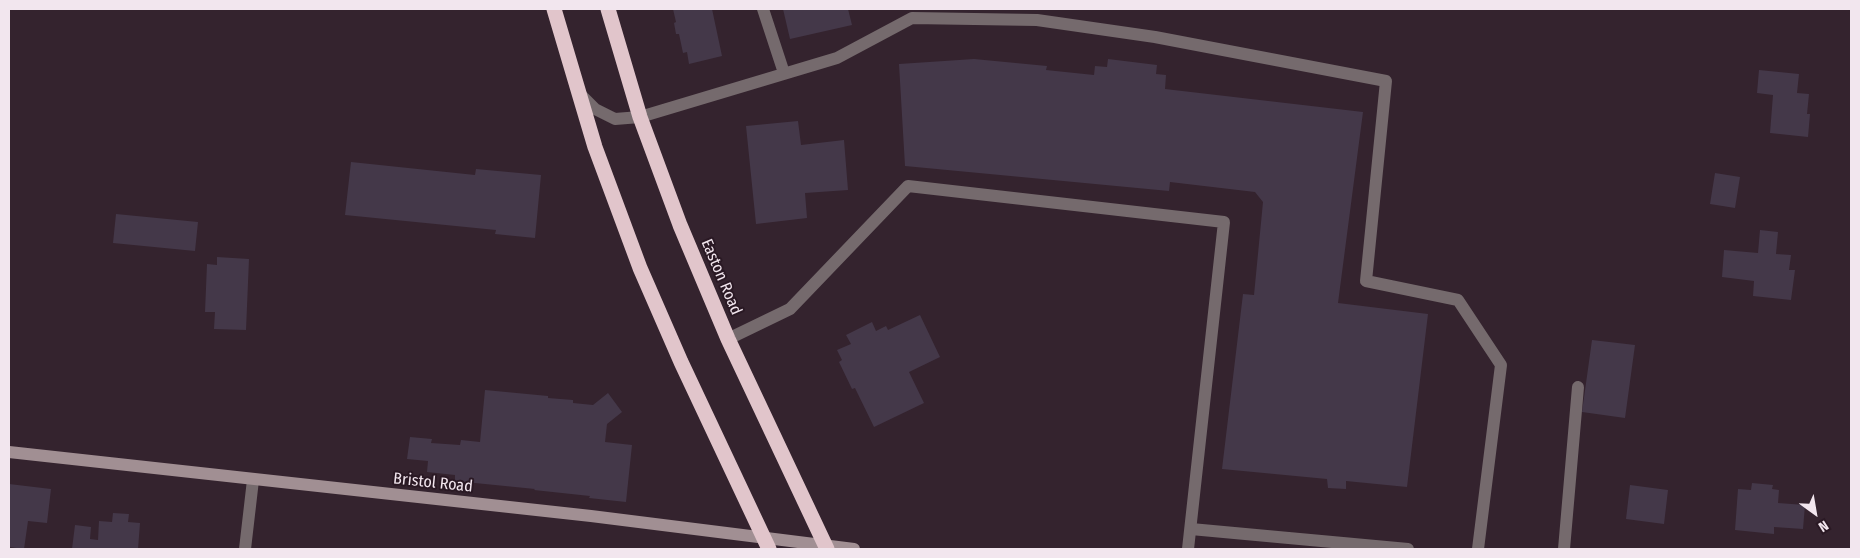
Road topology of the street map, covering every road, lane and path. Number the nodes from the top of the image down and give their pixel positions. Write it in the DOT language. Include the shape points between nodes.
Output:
graph roads {
  1 [pos="554,9"];
  2 [pos="608,9"];
  3 [pos="763,9"];
  4 [pos="784,74"];
  5 [pos="578,91"];
  6 [pos="640,116"];
  7 [pos="728,339"];
  8 [pos="1578,387"];
  9 [pos="9,452"];
  10 [pos="253,480"];
  11 [pos="1191,528"];
  12 [pos="767,544"];
  13 [pos="826,548"];
  14 [pos="245,549"];
  15 [pos="854,549"];
  16 [pos="1188,549"];
  17 [pos="1408,549"];
  18 [pos="1478,549"];
  19 [pos="1564,549"];
  1 -- 5 [label="highway"];
  2 -- 6 [label="highway, Easton Road"];
  3 -- 4 [label="street"];
  4 -- 6 [label="street"];
  4 -- 18 [label="street" via="837,58 912,18 1037,20 1155,37 1386,81 1366,281 1458,300 1501,364"];
  5 -- 6 [label="street" via="595,109 615,119"];
  5 -- 12 [label="highway" via="640,268"];
  6 -- 7 [label="highway, Easton Road" via="680,225"];
  7 -- 11 [label="street" via="790,310 908,186 1224,222"];
  7 -- 13 [label="highway, Easton Road"];
  8 -- 19 [label="street"];
  9 -- 10 [label="main road, Bristol Road"];
  10 -- 12 [label="main road, Bristol Road" via="582,515"];
  10 -- 14 [label="street"];
  11 -- 16 [label="street"];
  11 -- 17 [label="street"];
  12 -- 13 [label="main road, Bristol Road"];
  13 -- 15 [label="main road, Bristol Road"];
}
